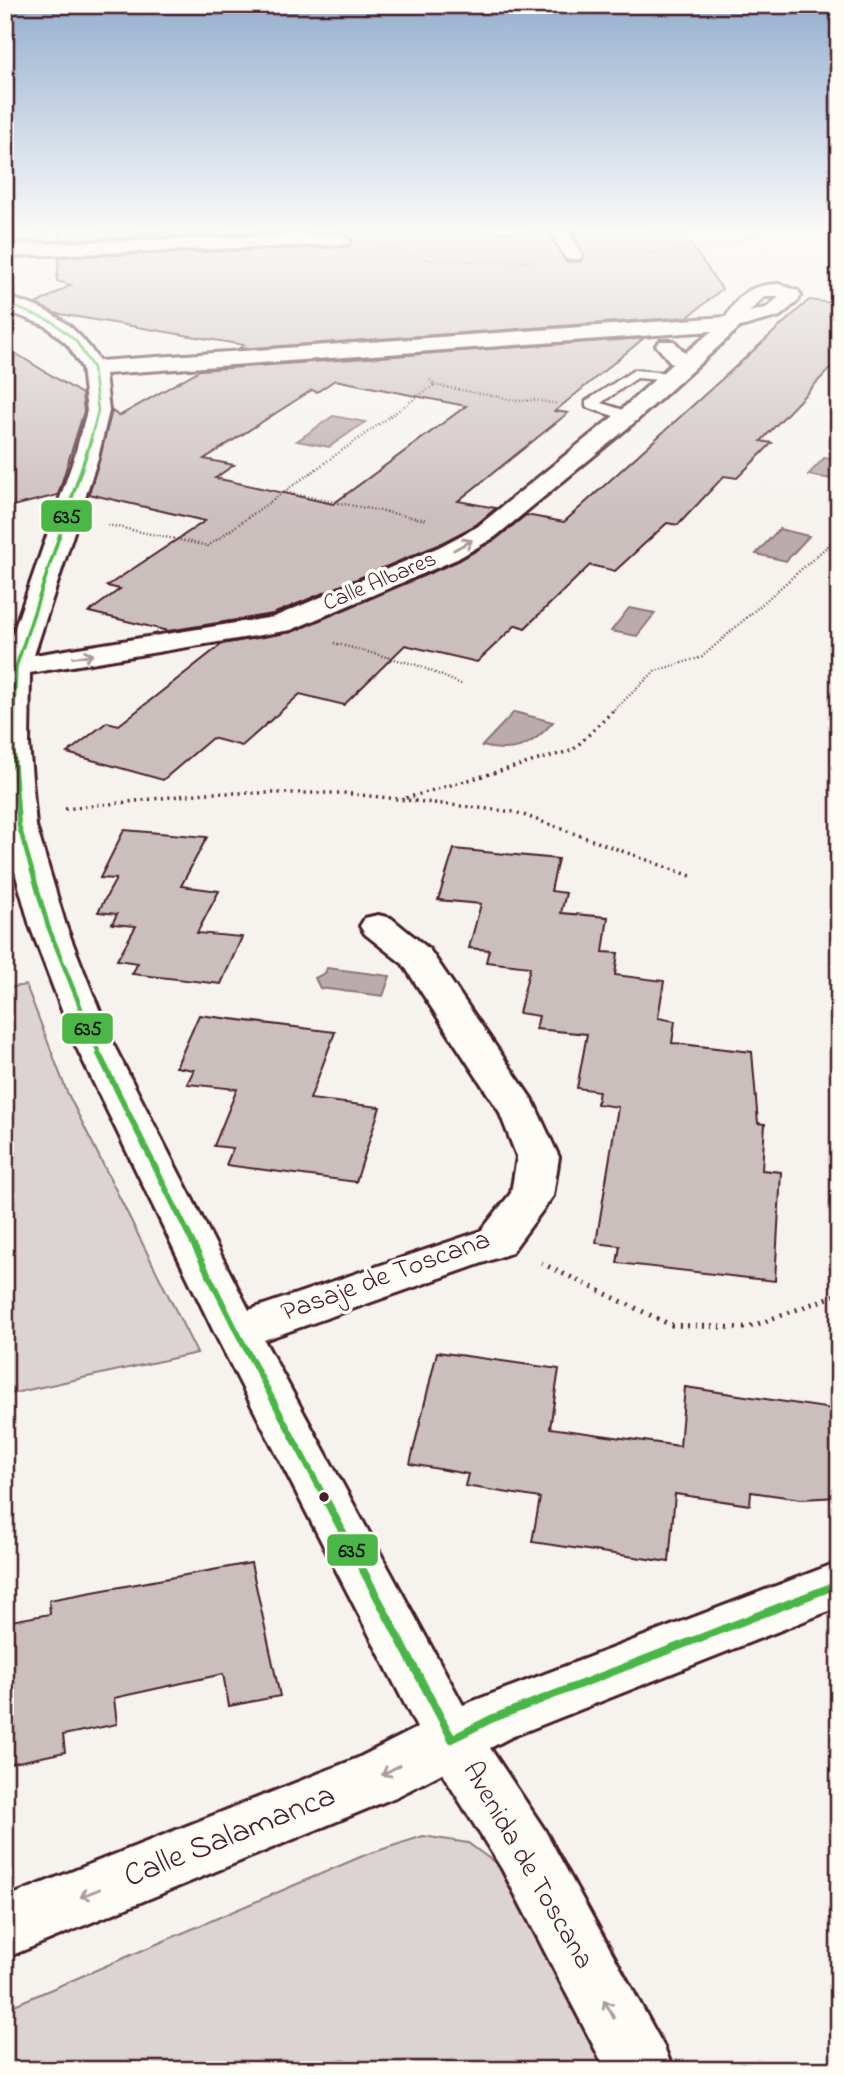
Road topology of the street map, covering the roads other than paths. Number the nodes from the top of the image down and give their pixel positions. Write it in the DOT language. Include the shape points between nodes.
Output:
graph roads {
  1 [pos="61,329"];
  2 [pos="667,329"];
  3 [pos="726,329"];
  4 [pos="654,330"];
  5 [pos="312,332"];
  6 [pos="327,352"];
  7 [pos="93,368"];
  8 [pos="678,371"];
  9 [pos="628,416"];
  10 [pos="16,667"];
  11 [pos="378,926"];
  12 [pos="237,1332"];
  13 [pos="839,1584"];
  14 [pos="452,1739"];
  15 [pos="5,1928"];
  16 [pos="641,2070"];
  1 -- 7 [label="street, Avenida de Toscana" via="76,341"];
  2 -- 4 [label="street, Calle Albares"];
  3 -- 8 [label="street, Calle Albares"];
  4 -- 6 [label="street, Calle Albares"];
  4 -- 8 [label="street"];
  5 -- 6 [label="street"];
  6 -- 7 [label="street, Calle Albares"];
  7 -- 10 [label="street, Avenida de Toscana" via="98,411 86,458"];
  8 -- 9 [label="street, Calle Albares"];
  8 -- 9 [label="lane" via="634,374 591,404"];
  10 -- 9 [label="street, Calle Albares, one-way" via="281,624 448,553 486,532"];
  10 -- 12 [label="street, Avenida de Toscana" via="13,744 19,826 48,926 93,1042"];
  11 -- 12 [label="street, Pasaje de Toscana" via="416,957 520,1110 538,1157 532,1196 496,1242"];
  12 -- 14 [label="street, Avenida de Toscana"];
  13 -- 14 [label="street, Calle Salamanca" via="491,1719"];
  14 -- 15 [label="street, Calle Salamanca, one-way" via="378,1777"];
  16 -- 14 [label="street, Avenida de Toscana, one-way" via="523,1849"];
}
